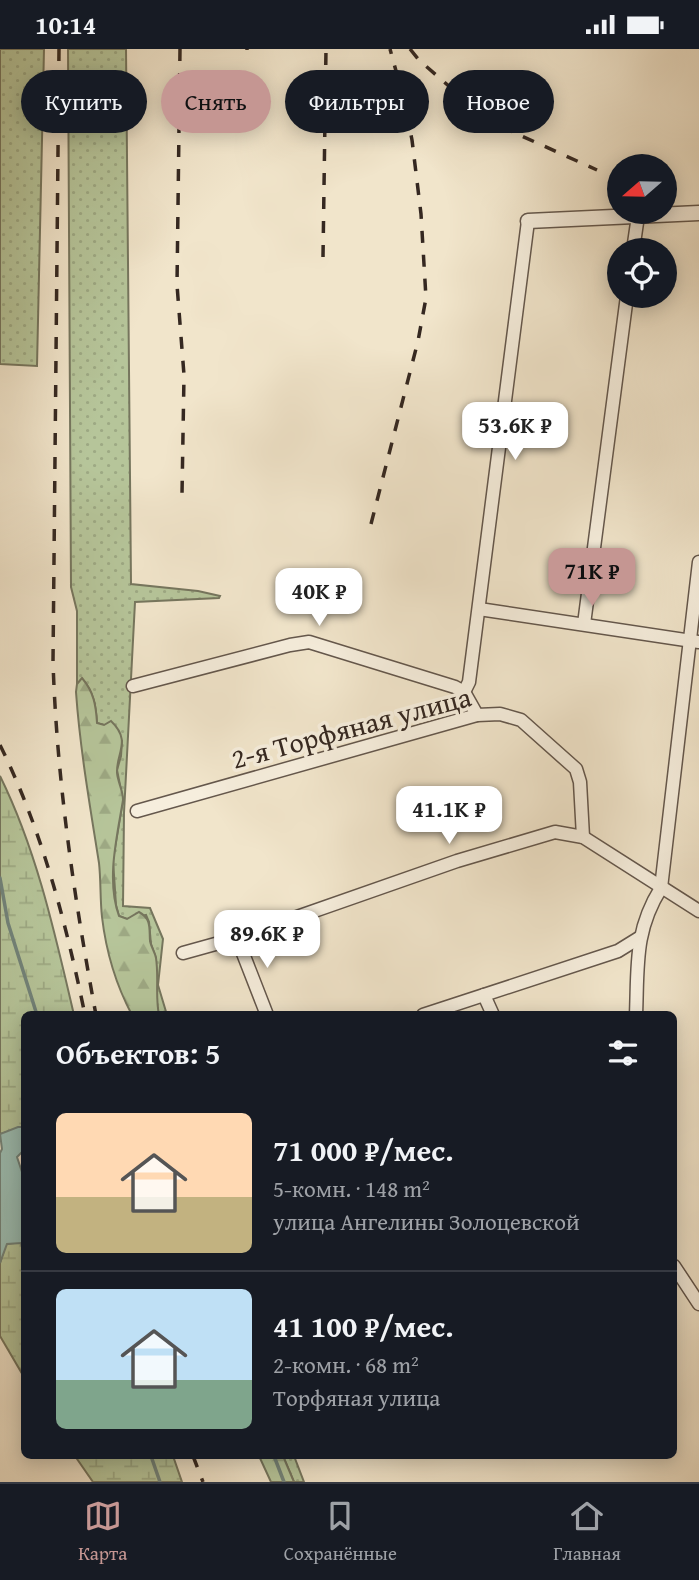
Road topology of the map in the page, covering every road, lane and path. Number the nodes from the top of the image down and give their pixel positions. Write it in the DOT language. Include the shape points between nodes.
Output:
graph roads {
  1 [pos="699,213"];
  2 [pos="677,214"];
  3 [pos="607,217"];
  4 [pos="528,221"];
  5 [pos="625,308"];
  6 [pos="699,562"];
  7 [pos="479,609"];
  8 [pos="584,624"];
  9 [pos="694,641"];
  10 [pos="133,686"];
  11 [pos="464,691"];
  12 [pos="477,715"];
  13 [pos="137,811"];
  14 [pos="583,837"];
  15 [pos="661,888"];
  16 [pos="699,911"];
  17 [pos="237,938"];
  18 [pos="639,938"];
  19 [pos="183,953"];
  20 [pos="484,995"];
  21 [pos="265,1011"];
  22 [pos="436,1011"];
  23 [pos="491,1011"];
  24 [pos="636,1011"];
  25 [pos="677,1271"];
  26 [pos="699,1304"];
  1 -- 2 [label="street"];
  3 -- 4 [label="street"];
  4 -- 7 [label="street"];
  5 -- 8 [label="street"];
  6 -- 9 [label="street"];
  7 -- 8 [label="street"];
  7 -- 11 [label="street"];
  8 -- 9 [label="street"];
  9 -- 15 [label="street"];
  10 -- 11 [label="street" via="309,642"];
  11 -- 12 [label="street"];
  12 -- 13 [label="street, 2-я Торфяная улица"];
  12 -- 14 [label="street, 2-я Торфяная улица" via="500,714 521,720 576,769"];
  14 -- 15 [label="street"];
  14 -- 17 [label="street" via="555,832"];
  15 -- 16 [label="street"];
  15 -- 18 [label="street"];
  17 -- 19 [label="street"];
  17 -- 21 [label="street"];
  18 -- 20 [label="street" via="618,951"];
  18 -- 24 [label="street"];
  20 -- 22 [label="street"];
  20 -- 23 [label="street"];
  25 -- 26 [label="street"];
}
